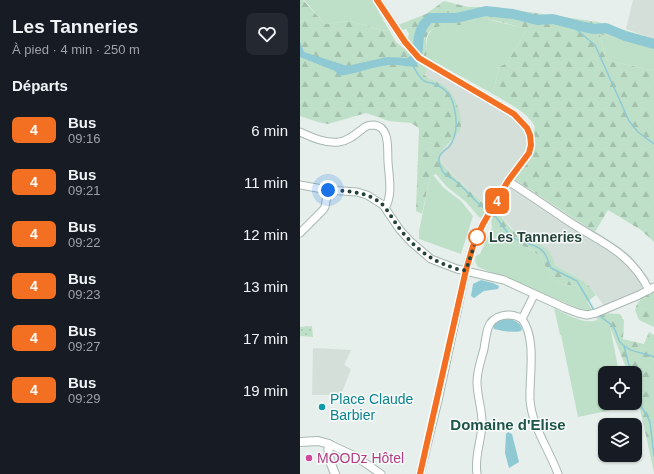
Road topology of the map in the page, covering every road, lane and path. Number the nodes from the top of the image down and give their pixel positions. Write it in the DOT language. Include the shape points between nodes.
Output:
graph roads {
  1 [pos="377,0"];
  2 [pos="300,132"];
  3 [pos="508,181"];
  4 [pos="300,185"];
  5 [pos="328,190"];
  6 [pos="385,208"];
  7 [pos="300,233"];
  8 [pos="466,270"];
  9 [pos="651,288"];
  10 [pos="534,295"];
  11 [pos="522,319"];
  12 [pos="300,442"];
  13 [pos="329,444"];
  14 [pos="335,474"];
  15 [pos="381,474"];
  16 [pos="420,474"];
  17 [pos="477,474"];
  18 [pos="558,474"];
  1 -- 3 [label="street" via="419,58 514,114 527,128 530,140 529,153"];
  2 -- 6 [label="street" via="322,140 340,142 369,125 378,126 386,135 388,144 389,185"];
  3 -- 8 [label="street" via="477,237"];
  3 -- 9 [label="street" via="619,252"];
  4 -- 5 [label="street"];
  5 -- 6 [label="street" via="362,193 378,201"];
  5 -- 7 [label="street" via="325,207"];
  6 -- 8 [label="street" via="405,235 422,252 438,262"];
  8 -- 10 [label="street" via="504,280"];
  8 -- 16 [label="street"];
  9 -- 10 [label="street" via="587,315"];
  10 -- 11 [label="street"];
  11 -- 17 [label="street" via="509,315 499,316 488,329 477,378 482,420 476,458"];
  11 -- 18 [label="street" via="528,330 532,354 530,396 533,418"];
  12 -- 13 [label="street" via="318,441"];
  13 -- 14 [label="street" via="330,461"];
  13 -- 15 [label="street" via="355,456"];
}
